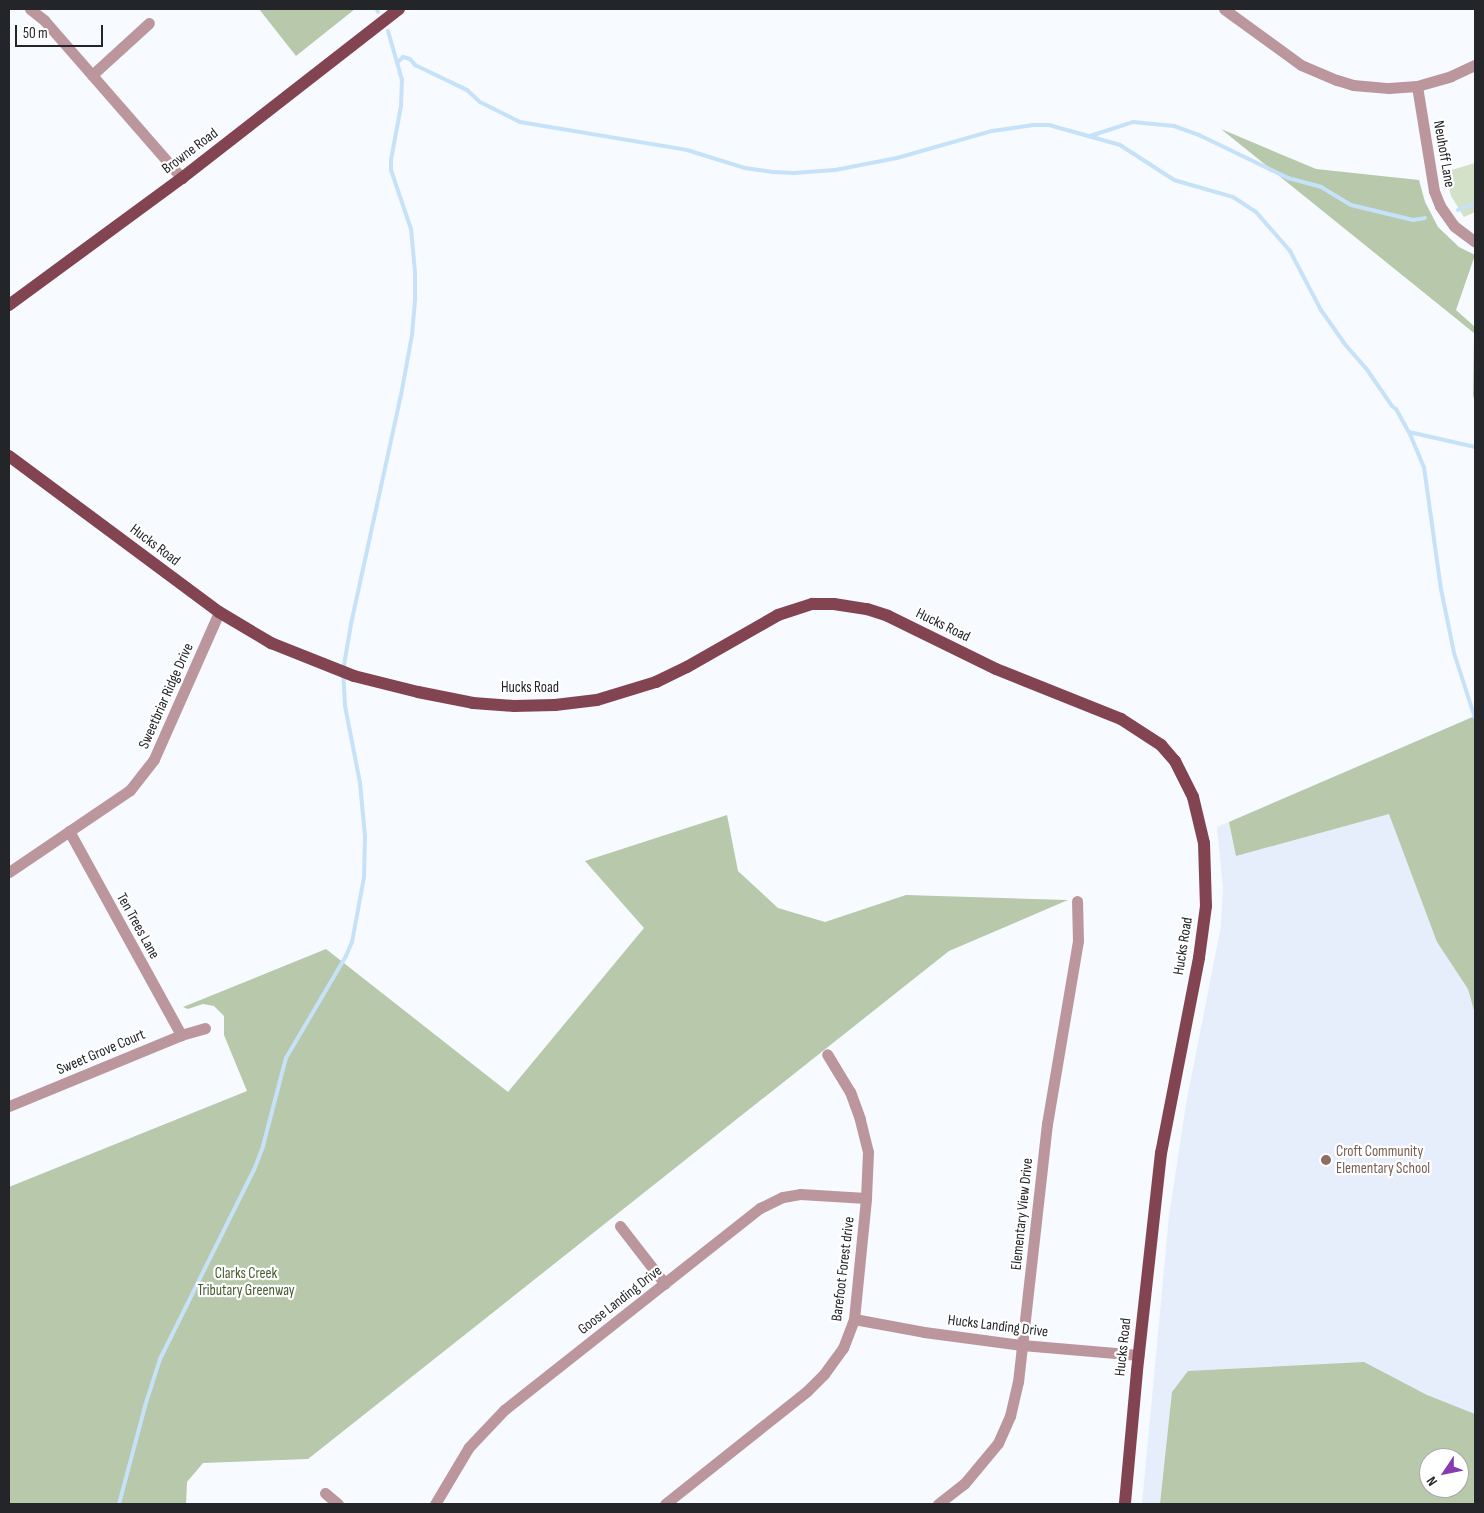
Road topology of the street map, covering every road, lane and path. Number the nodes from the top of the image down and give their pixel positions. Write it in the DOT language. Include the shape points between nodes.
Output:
graph roads {
  1 [pos="30,9"];
  2 [pos="399,9"];
  3 [pos="1224,9"];
  4 [pos="149,23"];
  5 [pos="1475,64"];
  6 [pos="92,75"];
  7 [pos="1417,86"];
  8 [pos="182,178"];
  9 [pos="1475,242"];
  10 [pos="9,305"];
  11 [pos="9,456"];
  12 [pos="219,612"];
  13 [pos="69,831"];
  14 [pos="9,872"];
  15 [pos="1077,901"];
  16 [pos="205,1028"];
  17 [pos="181,1034"];
  18 [pos="827,1054"];
  19 [pos="9,1106"];
  20 [pos="866,1198"];
  21 [pos="620,1226"];
  22 [pos="665,1284"];
  23 [pos="854,1319"];
  24 [pos="1022,1345"];
  25 [pos="1139,1355"];
  26 [pos="325,1493"];
  27 [pos="338,1504"];
  28 [pos="435,1504"];
  29 [pos="665,1504"];
  30 [pos="938,1504"];
  31 [pos="1125,1504"];
  1 -- 6 [label="street" via="44,20"];
  2 -- 8 [label="main road, Browne Road"];
  3 -- 7 [label="street" via="1301,65 1337,80 1377,88"];
  4 -- 6 [label="street"];
  5 -- 7 [label="street" via="1444,79"];
  6 -- 8 [label="street"];
  7 -- 9 [label="street, Neuhoff Lane" via="1434,191 1454,226"];
  8 -- 10 [label="main road, Browne Road"];
  11 -- 12 [label="main road, Hucks Road"];
  12 -- 13 [label="street, Sweetbriar Ridge Drive" via="154,759 130,790"];
  12 -- 25 [label="main road, Hucks Road" via="272,643 354,676 473,703 514,706 582,703 629,692 687,667 778,614 812,604 834,604 888,616 996,669 1121,719 1161,745 1175,761 1194,797 1204,843 1206,906 1161,1153"];
  13 -- 14 [label="street, Sweetbriar Ridge Drive"];
  13 -- 17 [label="street, Ten Trees Lane"];
  15 -- 24 [label="street, Elementary View Drive" via="1078,941 1047,1124"];
  16 -- 17 [label="street, Sweet Grove Court"];
  17 -- 19 [label="street, Sweet Grove Court"];
  18 -- 20 [label="street, Barefoot Forest drive" via="843,1079 860,1119 868,1152"];
  20 -- 22 [label="street, Goose Landing Drive" via="800,1194 783,1198 760,1208"];
  20 -- 23 [label="street, Barefoot Forest drive"];
  21 -- 22 [label="street"];
  22 -- 28 [label="street, Goose Landing Drive" via="504,1410 469,1447"];
  23 -- 24 [label="street, Hucks Landing Drive"];
  23 -- 29 [label="street, Barefoot Forest drive" via="843,1348 807,1391"];
  24 -- 25 [label="street, Hucks Landing Drive"];
  24 -- 30 [label="street, Elementary View Drive" via="1010,1416 998,1443 964,1484"];
  25 -- 31 [label="main road, Hucks Road"];
  26 -- 27 [label="street"];
}
